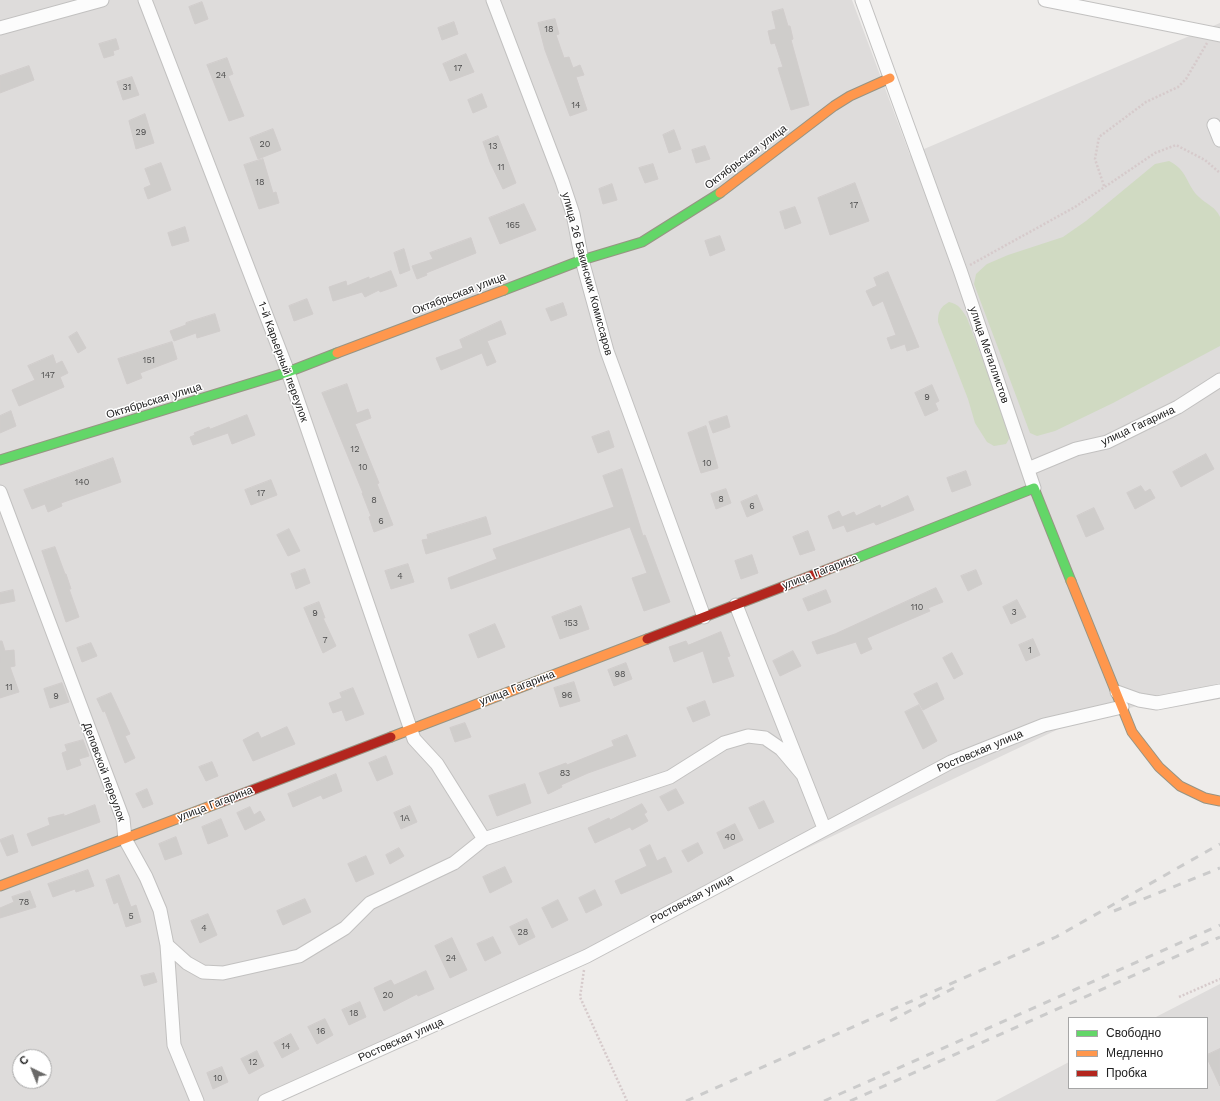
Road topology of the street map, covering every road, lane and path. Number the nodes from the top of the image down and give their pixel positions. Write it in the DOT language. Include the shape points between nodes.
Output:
graph roads {
  1 [pos="102,0"];
  2 [pos="145,0"];
  3 [pos="493,0"];
  4 [pos="862,0"];
  5 [pos="1045,0"];
  6 [pos="0,28"];
  7 [pos="1216,35"];
  8 [pos="890,78"];
  9 [pos="1214,125"];
  10 [pos="1220,140"];
  11 [pos="1220,173"];
  12 [pos="1104,186"];
  13 [pos="582,260"];
  14 [pos="960,270"];
  15 [pos="288,372"];
  16 [pos="1220,380"];
  17 [pos="0,460"];
  18 [pos="1028,469"];
  19 [pos="1034,488"];
  20 [pos="0,492"];
  21 [pos="736,605"];
  22 [pos="704,617"];
  23 [pos="1220,691"];
  24 [pos="1117,692"];
  25 [pos="1122,707"];
  26 [pos="410,729"];
  27 [pos="803,775"];
  28 [pos="1220,801"];
  29 [pos="824,828"];
  30 [pos="125,839"];
  31 [pos="484,839"];
  32 [pos="0,886"];
  33 [pos="167,944"];
  34 [pos="586,956"];
  35 [pos="1220,979"];
  36 [pos="1179,997"];
  37 [pos="197,1101"];
  38 [pos="265,1101"];
  39 [pos="627,1101"];
  1 -- 6 [label="street"];
  2 -- 15 [label="street, 1-й Карьерный переулок"];
  3 -- 13 [label="street, улица 26 Бакинских Комиссаров" via="562,181 573,214"];
  4 -- 8 [label="street, улица Металлистов"];
  5 -- 7 [label="street"];
  7 -- 12 [label="path" via="1178,87 1146,102 1099,137 1094,159"];
  8 -- 13 [label="main road, Октябрьская улица" via="834,106 721,192 642,242"];
  8 -- 14 [label="street, улица Металлистов"];
  9 -- 10 [label="street"];
  11 -- 12 [label="path" via="1205,160 1176,145 1154,153"];
  12 -- 14 [label="path" via="1075,207"];
  13 -- 15 [label="main road, Октябрьская улица"];
  13 -- 22 [label="street, улица 26 Бакинских Комиссаров" via="607,351"];
  14 -- 18 [label="street, улица Металлистов"];
  15 -- 17 [label="main road, Октябрьская улица"];
  15 -- 26 [label="street, 1-й Карьерный переулок"];
  16 -- 18 [label="street, улица Гагарина" via="1178,407 1108,442 1076,449"];
  18 -- 19 [label="street, улица Металлистов"];
  19 -- 21 [label="main road, улица Гагарина"];
  19 -- 24 [label="main road, улица Металлистов"];
  20 -- 30 [label="street, Деповской переулок" via="123,819"];
  21 -- 22 [label="main road, улица Гагарина"];
  21 -- 27 [label="street"];
  22 -- 26 [label="main road, улица Гагарина"];
  23 -- 24 [label="street" via="1157,703"];
  24 -- 25 [label="main road, улица Металлистов"];
  25 -- 28 [label="main road, улица Металлистов" via="1132,732 1171,779 1195,795"];
  25 -- 29 [label="street, Ростовская улица" via="1044,725 1006,739 951,762"];
  26 -- 30 [label="main road, улица Гагарина"];
  26 -- 31 [label="street, 1-й Карьерный переулок" via="414,739 437,764"];
  27 -- 29 [label="street"];
  27 -- 31 [label="street" via="781,748 765,738 748,736 724,743 670,777"];
  29 -- 34 [label="street, Ростовская улица"];
  30 -- 32 [label="main road, улица Гагарина"];
  30 -- 33 [label="street, Деповской переулок" via="146,877 160,910"];
  31 -- 33 [label="street" via="454,863 370,904 345,928 300,956 223,973 203,972 187,963"];
  33 -- 37 [label="street, Деповской переулок" via="174,1045"];
  34 -- 38 [label="street, Ростовская улица"];
  34 -- 39 [label="path" via="580,997"];
  35 -- 36 [label="path"];
}
